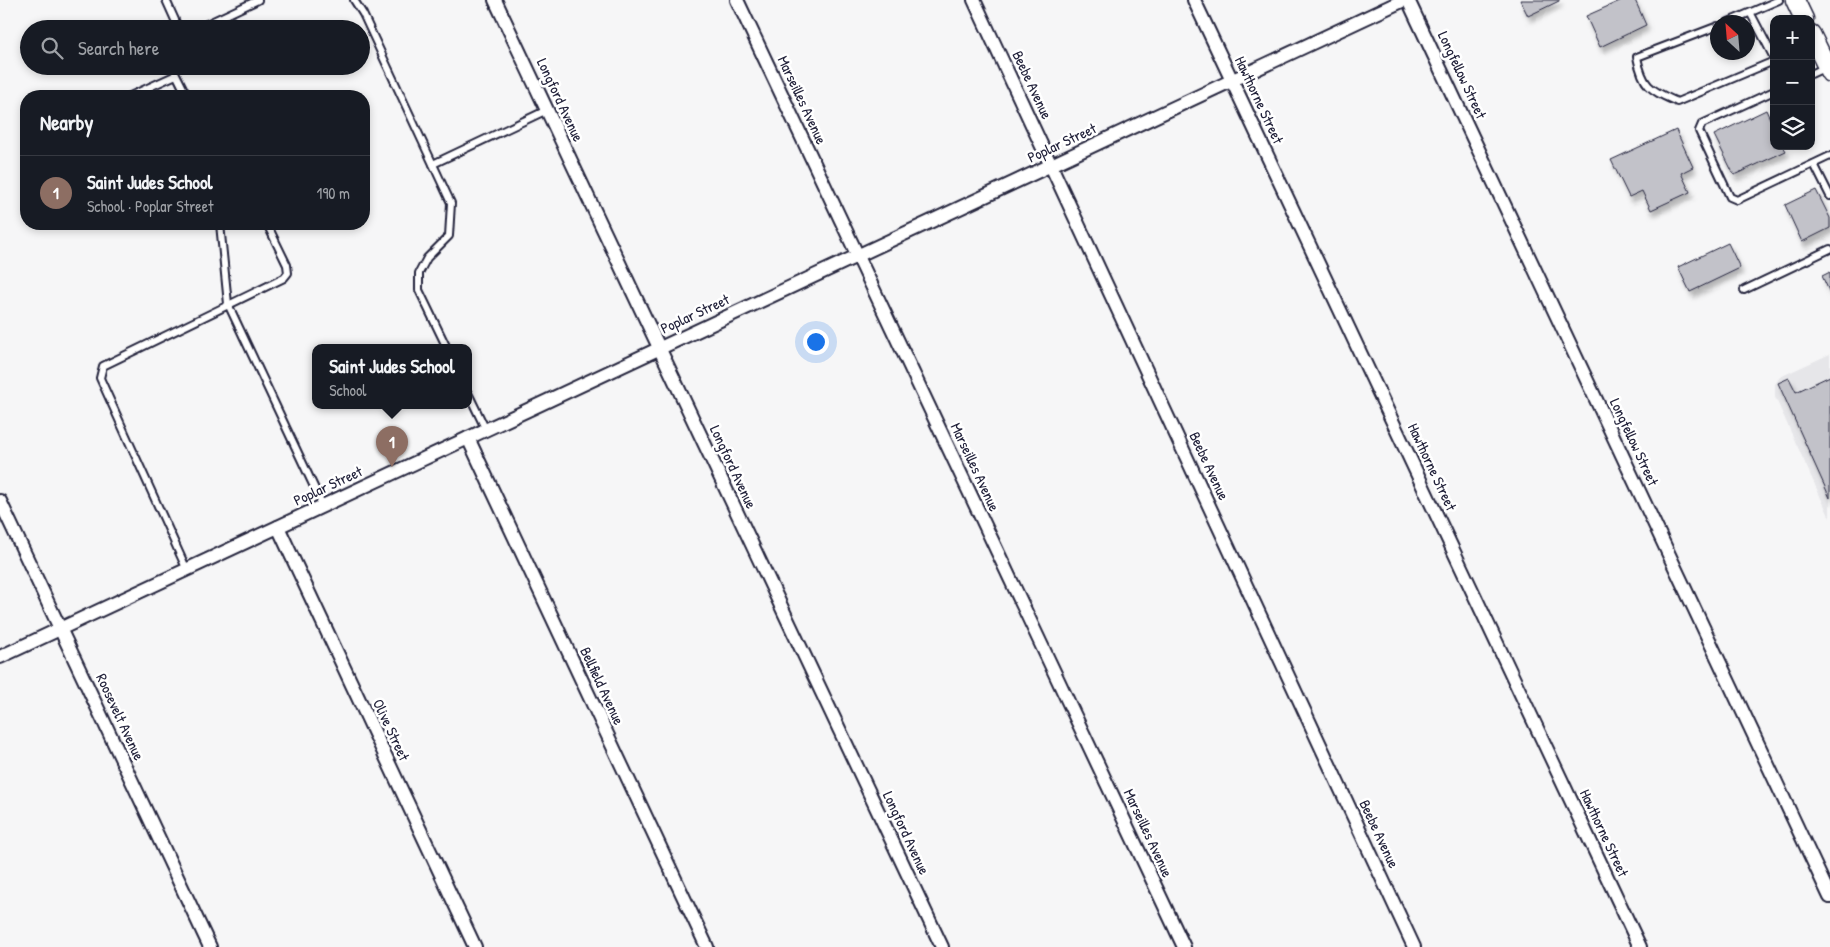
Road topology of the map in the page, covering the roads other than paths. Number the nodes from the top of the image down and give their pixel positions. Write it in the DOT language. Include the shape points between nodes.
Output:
graph roads {
  1 [pos="166,0"];
  2 [pos="258,0"];
  3 [pos="354,0"];
  4 [pos="495,0"];
  5 [pos="737,0"];
  6 [pos="974,0"];
  7 [pos="1194,0"];
  8 [pos="1404,0"];
  9 [pos="1408,0"];
  10 [pos="1779,0"];
  11 [pos="1795,0"];
  12 [pos="1751,14"];
  13 [pos="1748,15"];
  14 [pos="1802,15"];
  15 [pos="175,20"];
  16 [pos="215,20"];
  17 [pos="364,20"];
  18 [pos="1710,29"];
  19 [pos="370,33"];
  20 [pos="1815,46"];
  21 [pos="1770,51"];
  22 [pos="1772,60"];
  23 [pos="1823,71"];
  24 [pos="176,75"];
  25 [pos="1232,81"];
  26 [pos="143,90"];
  27 [pos="183,90"];
  28 [pos="1770,93"];
  29 [pos="547,110"];
  30 [pos="1830,156"];
  31 [pos="434,164"];
  32 [pos="1814,164"];
  33 [pos="1052,166"];
  34 [pos="1830,196"];
  35 [pos="221,230"];
  36 [pos="270,230"];
  37 [pos="1830,248"];
  38 [pos="858,256"];
  39 [pos="1744,290"];
  40 [pos="228,304"];
  41 [pos="445,344"];
  42 [pos="660,349"];
  43 [pos="472,401"];
  44 [pos="486,430"];
  45 [pos="468,438"];
  46 [pos="0,501"];
  47 [pos="323,506"];
  48 [pos="278,527"];
  49 [pos="188,570"];
  50 [pos="60,629"];
  51 [pos="0,657"];
  52 [pos="1830,897"];
  53 [pos="210,947"];
  54 [pos="475,947"];
  55 [pos="707,947"];
  56 [pos="942,947"];
  57 [pos="1184,947"];
  58 [pos="1414,947"];
  59 [pos="1640,947"];
  1 -- 15 [label="lane"];
  2 -- 16 [label="lane"];
  3 -- 17 [label="lane"];
  4 -- 29 [label="street, Longford Avenue"];
  5 -- 38 [label="street, Marseilles Avenue"];
  6 -- 33 [label="street, Beebe Avenue"];
  7 -- 25 [label="street, Hawthorne Street"];
  8 -- 25 [label="street, Poplar Street"];
  9 -- 52 [label="street, Longfellow Street"];
  10 -- 12 [label="lane"];
  11 -- 14 [label="main road"];
  12 -- 13 [label="lane"];
  12 -- 21 [label="lane"];
  18 -- 22 [label="lane" via="1637,57 1640,73 1649,89 1678,102"];
  19 -- 31 [label="lane"];
  20 -- 23 [label="main road"];
  24 -- 26 [label="lane"];
  24 -- 27 [label="lane"];
  25 -- 33 [label="street, Poplar Street"];
  25 -- 59 [label="street, Hawthorne Street"];
  28 -- 32 [label="lane" via="1702,124 1699,132 1730,197 1736,200"];
  29 -- 31 [label="lane"];
  29 -- 42 [label="street, Longford Avenue"];
  30 -- 32 [label="lane"];
  31 -- 41 [label="lane" via="451,203 451,222 449,236 427,258 419,273 418,290"];
  32 -- 34 [label="lane"];
  33 -- 38 [label="street, Poplar Street"];
  33 -- 58 [label="street, Beebe Avenue"];
  35 -- 40 [label="lane"];
  36 -- 40 [label="lane" via="288,273 284,278"];
  37 -- 39 [label="lane"];
  38 -- 42 [label="street, Poplar Street"];
  38 -- 57 [label="street, Marseilles Avenue"];
  40 -- 47 [label="lane"];
  40 -- 49 [label="lane" via="103,366 100,378"];
  42 -- 44 [label="street, Poplar Street"];
  42 -- 56 [label="street, Longford Avenue"];
  43 -- 44 [label="lane"];
  44 -- 45 [label="street, Poplar Street"];
  45 -- 47 [label="street, Poplar Street"];
  45 -- 55 [label="street, Bellfield Avenue"];
  46 -- 50 [label="street, Roosevelt Avenue"];
  47 -- 48 [label="street, Poplar Street"];
  48 -- 49 [label="street, Poplar Street"];
  48 -- 54 [label="street, Olive Street"];
  49 -- 50 [label="street, Poplar Street"];
  50 -- 51 [label="street, Poplar Street"];
  50 -- 53 [label="street, Roosevelt Avenue"];
}
